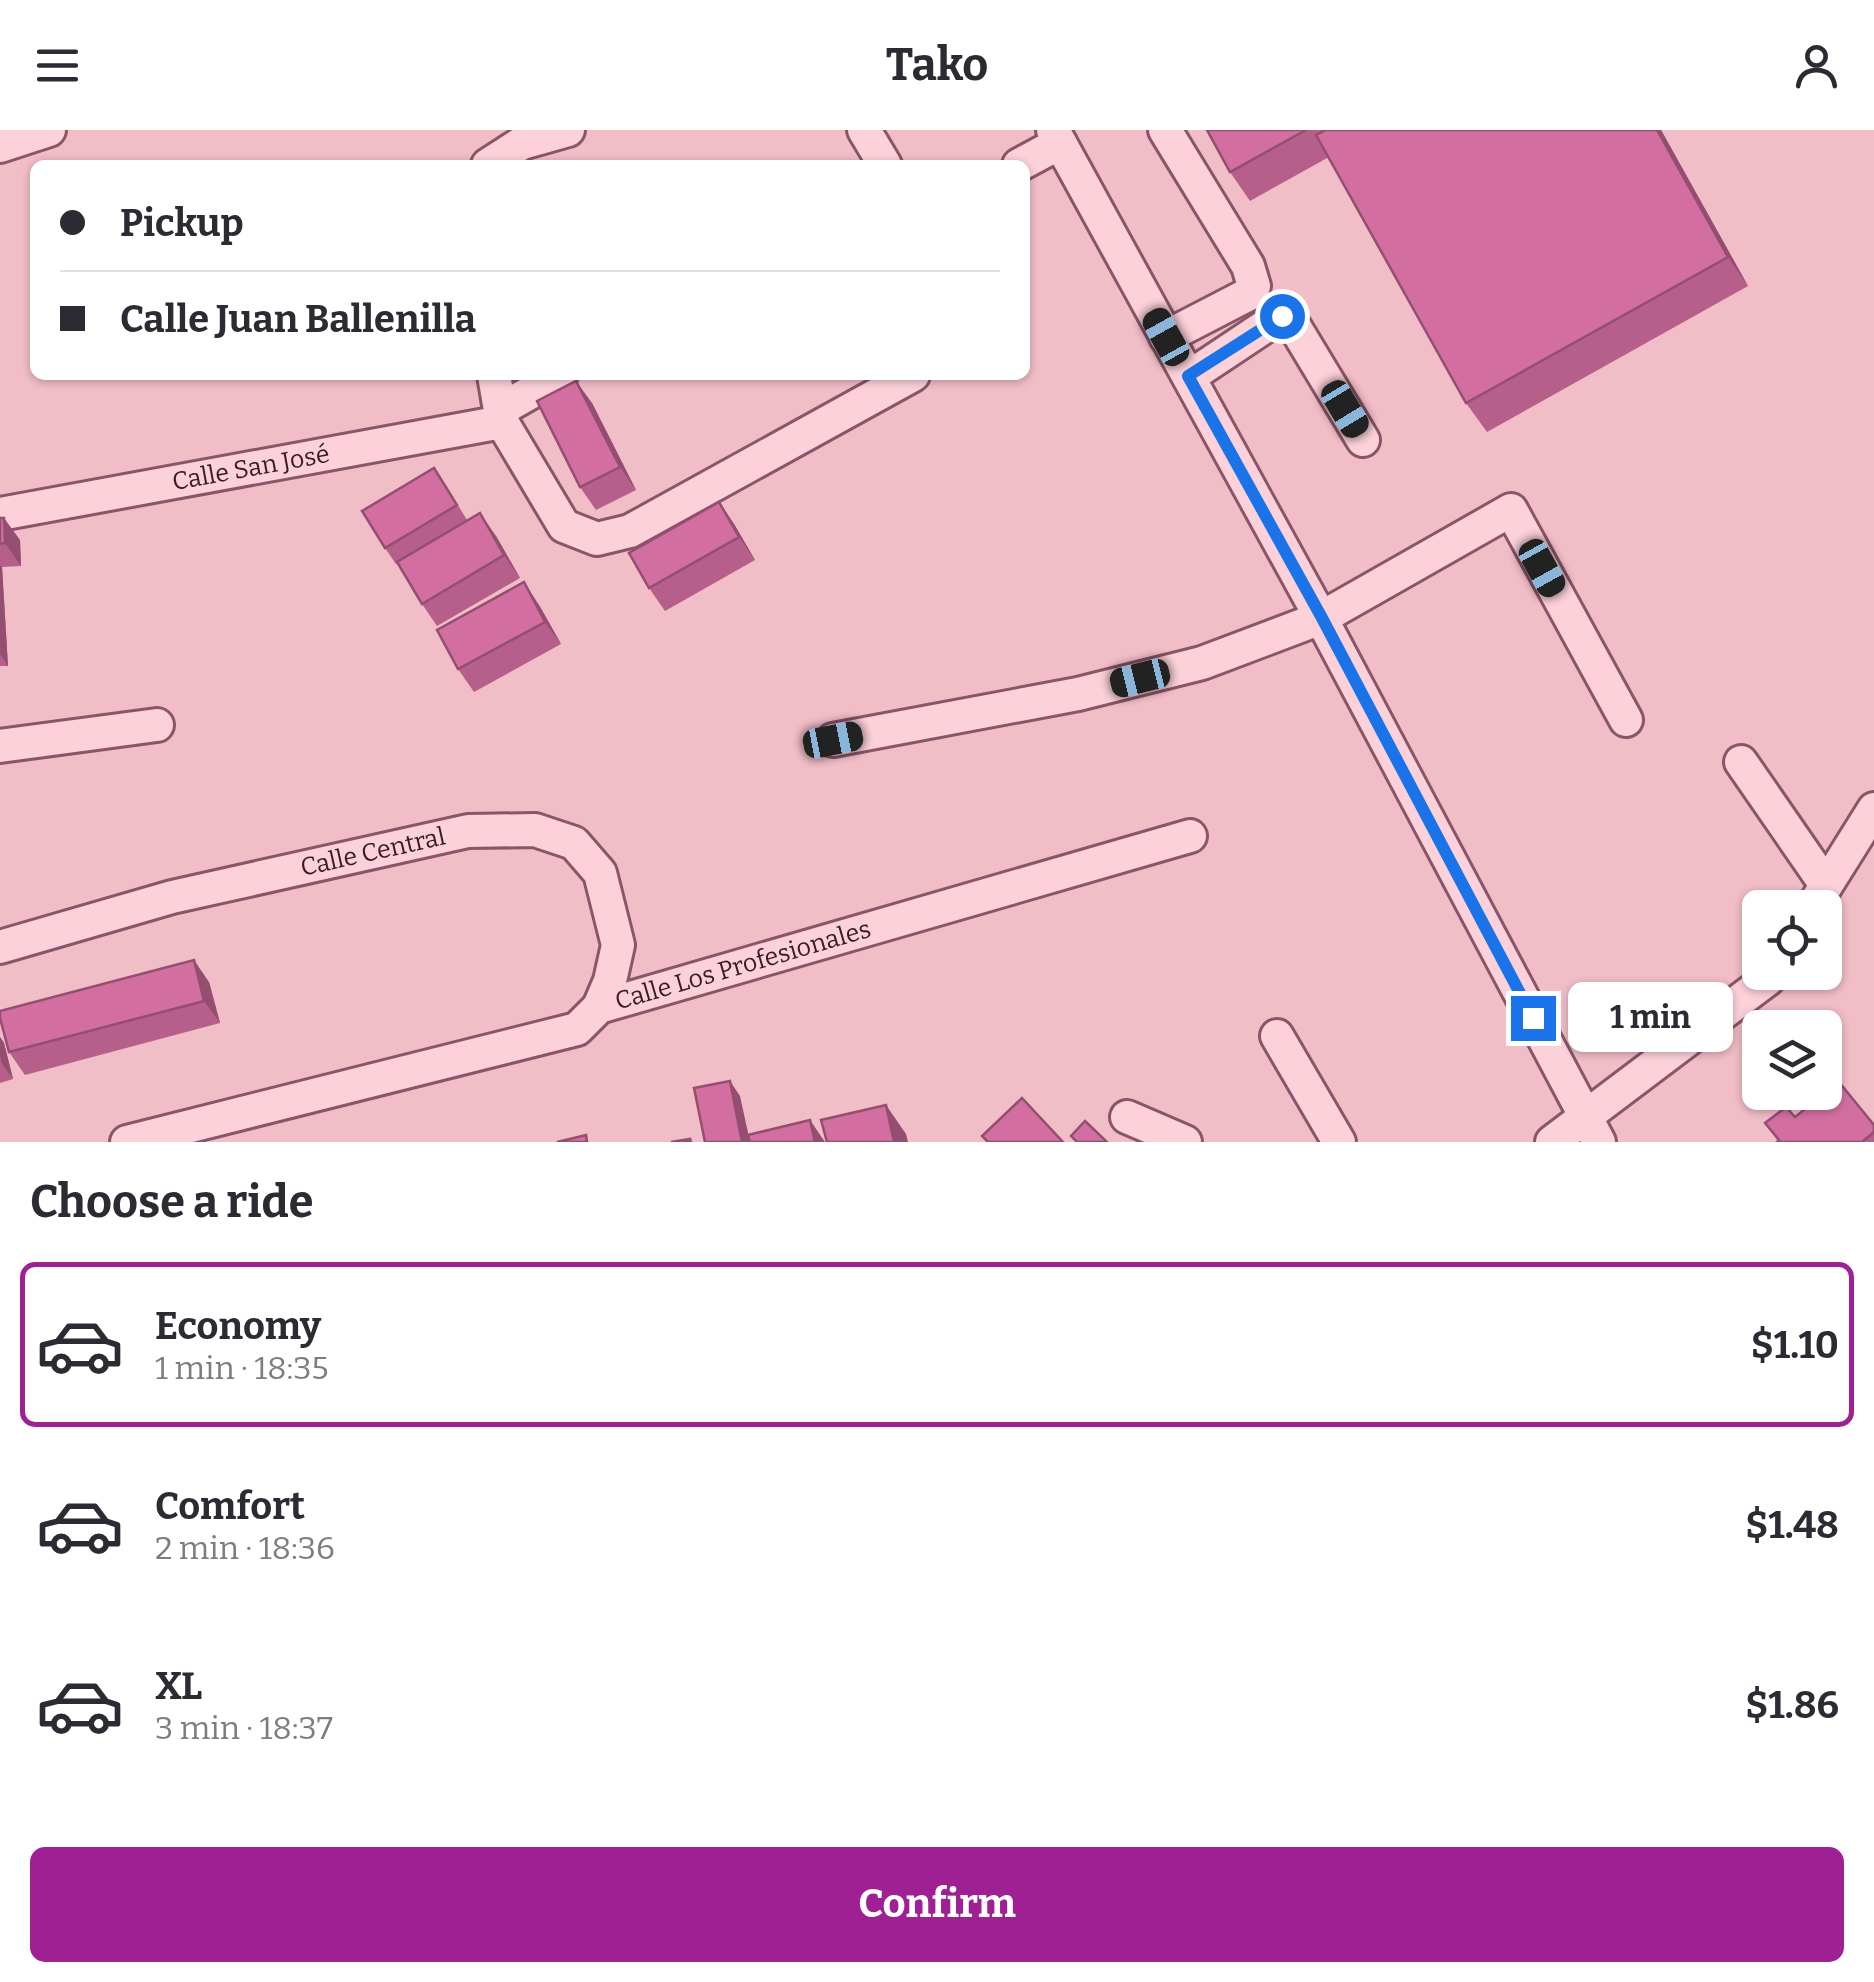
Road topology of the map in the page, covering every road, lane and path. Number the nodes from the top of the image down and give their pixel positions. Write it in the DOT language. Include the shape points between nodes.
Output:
graph roads {
  1 [pos="49,130"];
  2 [pos="568,130"];
  3 [pos="864,130"];
  4 [pos="1165,130"];
  5 [pos="1056,136"];
  6 [pos="0,146"];
  7 [pos="496,160"];
  8 [pos="883,160"];
  9 [pos="1025,160"];
  10 [pos="1254,286"];
  11 [pos="1272,322"];
  12 [pos="1166,337"];
  13 [pos="1188,376"];
  14 [pos="550,380"];
  15 [pos="904,380"];
  16 [pos="499,402"];
  17 [pos="1363,440"];
  18 [pos="0,494"];
  19 [pos="0,514"];
  20 [pos="1322,618"];
  21 [pos="1626,720"];
  22 [pos="156,725"];
  23 [pos="833,740"];
  24 [pos="0,746"];
  25 [pos="1741,762"];
  26 [pos="1874,808"];
  27 [pos="1190,836"];
  28 [pos="1816,890"];
  29 [pos="1823,890"];
  30 [pos="0,946"];
  31 [pos="1755,990"];
  32 [pos="600,1007"];
  33 [pos="1277,1036"];
  34 [pos="1128,1118"];
  35 [pos="1593,1130"];
  36 [pos="127,1142"];
  37 [pos="1184,1142"];
  38 [pos="1339,1142"];
  39 [pos="1552,1142"];
  1 -- 6 [label="street"];
  2 -- 7 [label="street" via="522,143"];
  3 -- 8 [label="street"];
  4 -- 10 [label="street"];
  5 -- 9 [label="street"];
  5 -- 12 [label="street"];
  10 -- 11 [label="street"];
  10 -- 12 [label="street"];
  11 -- 13 [label="street"];
  11 -- 17 [label="street" via="1290,318"];
  12 -- 13 [label="street"];
  13 -- 20 [label="street"];
  14 -- 16 [label="street"];
  15 -- 16 [label="street" via="630,531 597,540 564,526"];
  16 -- 18 [label="street, Calle San José"];
  16 -- 19 [label="street, Calle San José"];
  20 -- 21 [label="street" via="1512,510"];
  20 -- 23 [label="street" via="1202,663 1078,694"];
  20 -- 35 [label="street"];
  22 -- 24 [label="street"];
  25 -- 28 [label="street"];
  26 -- 29 [label="street"];
  27 -- 32 [label="street, Calle Los Profesionales"];
  30 -- 32 [label="street, Calle Central" via="172,898 468,831 535,830 574,843 600,872 618,944"];
  31 -- 35 [label="street"];
  32 -- 36 [label="street, Calle Los Profesionales" via="577,1029"];
  33 -- 38 [label="street"];
  34 -- 37 [label="street"];
  35 -- 39 [label="street"];
}
